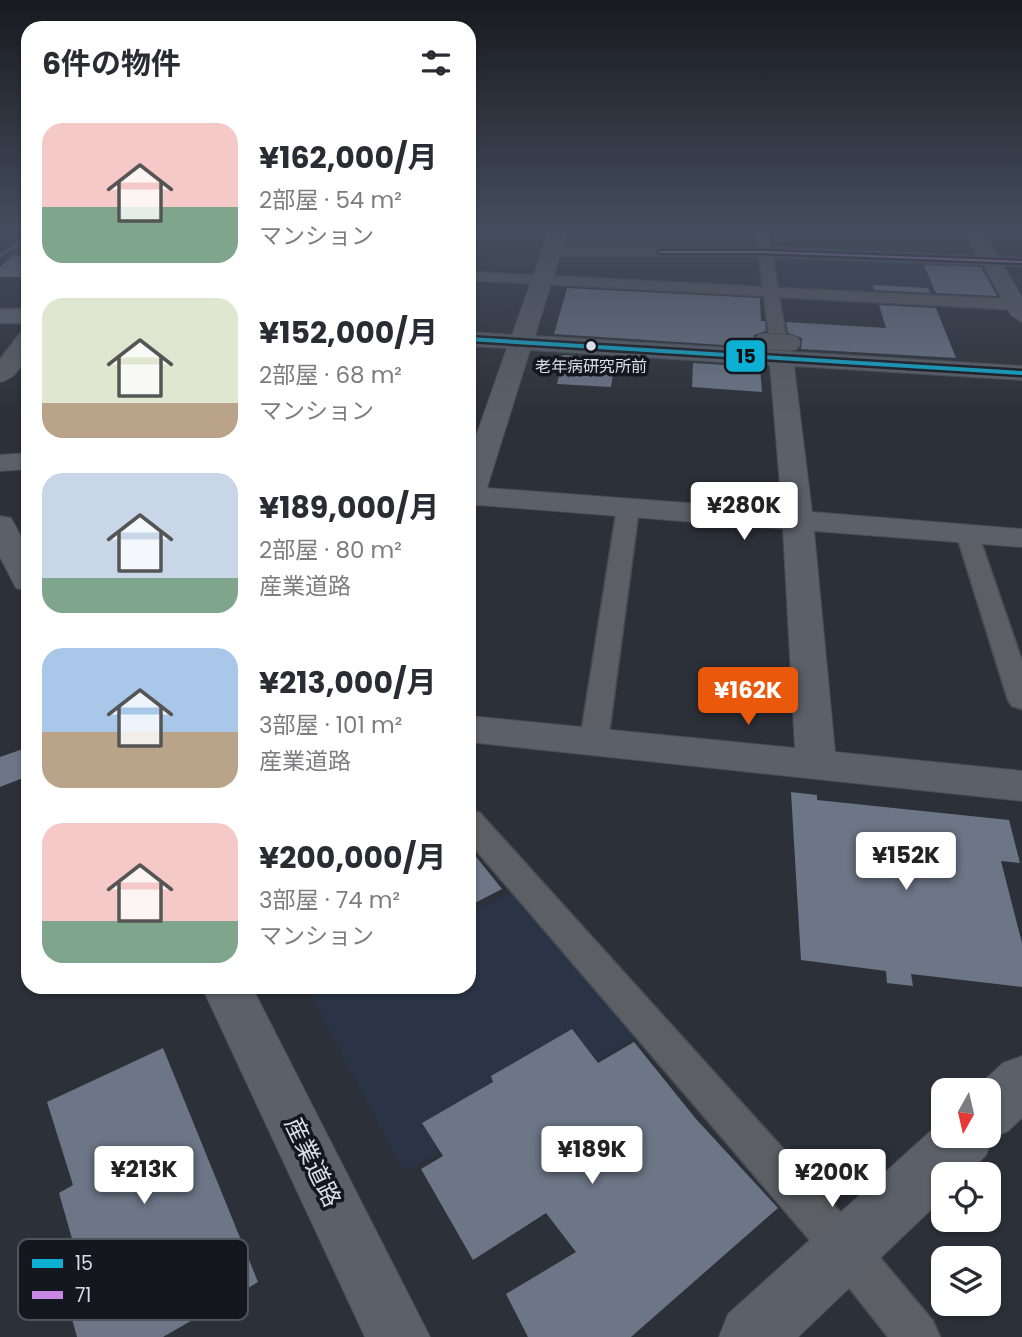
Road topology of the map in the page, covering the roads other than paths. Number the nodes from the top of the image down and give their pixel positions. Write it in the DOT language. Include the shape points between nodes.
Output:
graph roads {
  1 [pos="536,293"];
  2 [pos="771,293"];
  3 [pos="793,293"];
  4 [pos="1020,308"];
  5 [pos="0,316"];
  6 [pos="21,316"];
  7 [pos="476,340"];
  8 [pos="476,345"];
  9 [pos="520,345"];
  10 [pos="21,347"];
  11 [pos="779,351"];
  12 [pos="1022,373"];
  13 [pos="0,375"];
  14 [pos="1022,379"];
  15 [pos="21,462"];
  16 [pos="0,463"];
  17 [pos="476,475"];
  18 [pos="476,497"];
  19 [pos="628,508"];
  20 [pos="798,520"];
  21 [pos="0,525"];
  22 [pos="967,533"];
  23 [pos="1022,538"];
  24 [pos="21,567"];
  25 [pos="1022,700"];
  26 [pos="476,730"];
  27 [pos="594,741"];
  28 [pos="816,765"];
  29 [pos="1022,786"];
  30 [pos="476,829"];
  31 [pos="231,994"];
  32 [pos="1022,1081"];
  33 [pos="1001,1101"];
  34 [pos="954,1148"];
  35 [pos="847,1251"];
  36 [pos="398,1337"];
  37 [pos="751,1337"];
  38 [pos="917,1337"];
  1 -- 9 [label="street"];
  2 -- 11 [label="street"];
  3 -- 4 [label="street"];
  5 -- 6 [label="main road"];
  7 -- 9 [label="street"];
  8 -- 9 [label="street"];
  9 -- 11 [label="street"];
  9 -- 17 [label="street"];
  10 -- 13 [label="street"];
  11 -- 12 [label="street"];
  11 -- 14 [label="street"];
  11 -- 20 [label="street"];
  15 -- 16 [label="street"];
  18 -- 19 [label="street"];
  19 -- 20 [label="street"];
  19 -- 27 [label="street"];
  20 -- 22 [label="street"];
  20 -- 28 [label="street"];
  21 -- 24 [label="street"];
  22 -- 23 [label="street"];
  22 -- 25 [label="street"];
  26 -- 27 [label="street"];
  27 -- 28 [label="street"];
  28 -- 29 [label="street"];
  30 -- 35 [label="street"];
  31 -- 36 [label="street, 産業道路"];
  32 -- 33 [label="street"];
  34 -- 35 [label="street"];
  35 -- 37 [label="street"];
  35 -- 38 [label="street"];
}
